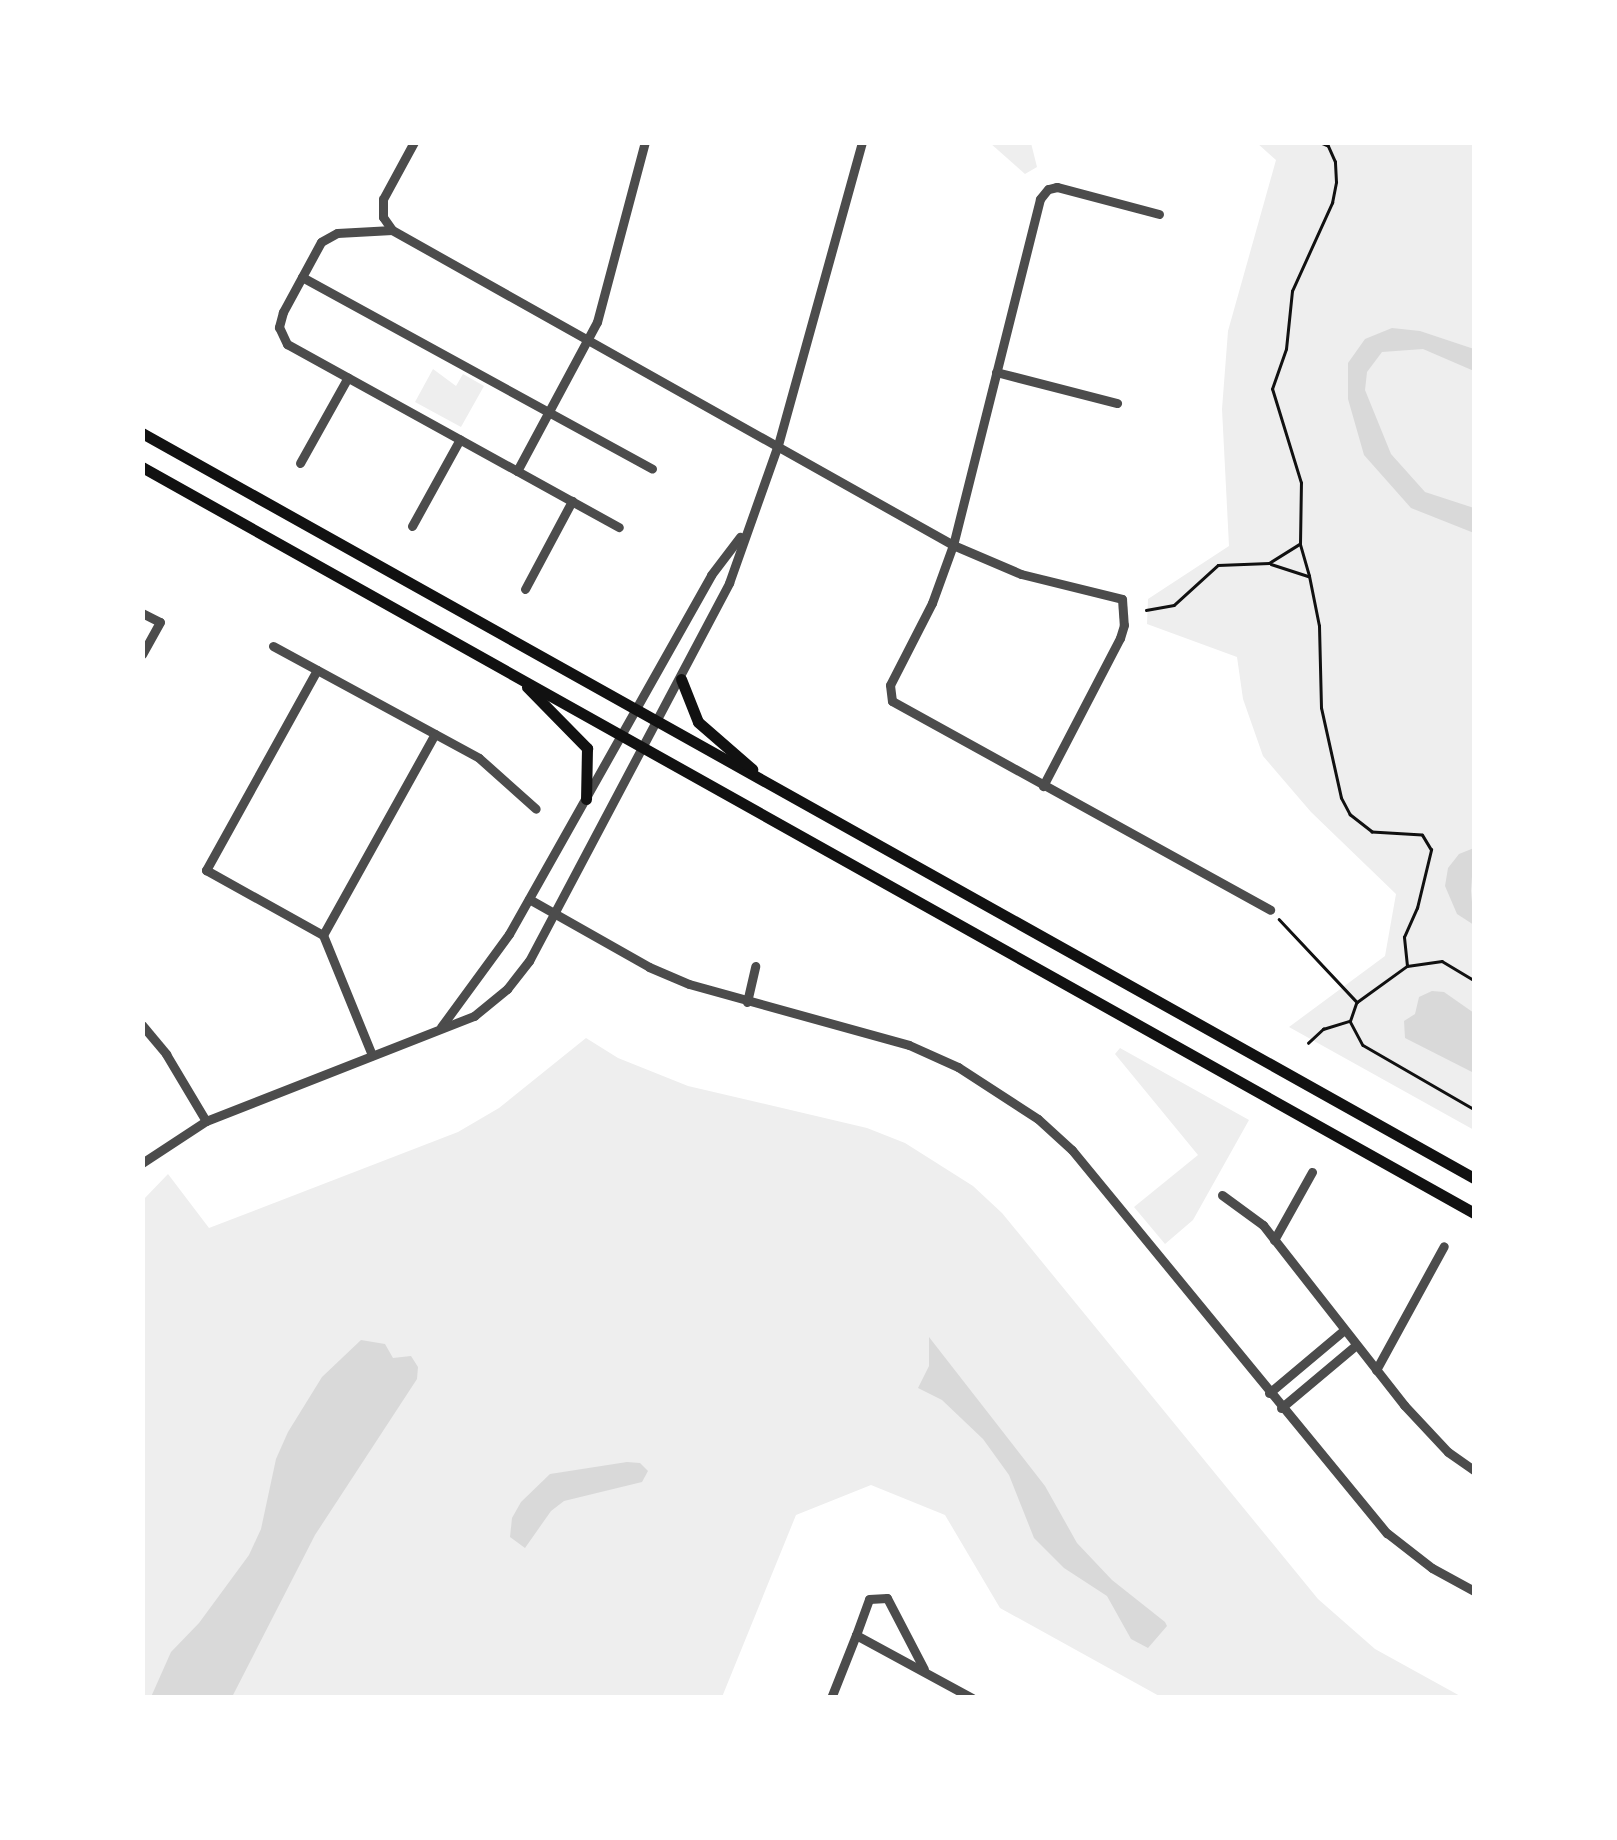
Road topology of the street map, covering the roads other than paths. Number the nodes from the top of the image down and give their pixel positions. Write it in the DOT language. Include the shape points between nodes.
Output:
graph roads {
  1 [pos="414,142"];
  2 [pos="646,142"];
  3 [pos="862,142"];
  4 [pos="1159,214"];
  5 [pos="392,230"];
  6 [pos="302,278"];
  7 [pos="589,339"];
  8 [pos="996,372"];
  9 [pos="348,377"];
  10 [pos="1117,402"];
  11 [pos="549,413"];
  12 [pos="142,433"];
  13 [pos="460,439"];
  14 [pos="778,445"];
  15 [pos="300,464"];
  16 [pos="142,467"];
  17 [pos="652,469"];
  18 [pos="517,471"];
  19 [pos="572,501"];
  20 [pos="412,526"];
  21 [pos="619,527"];
  22 [pos="745,530"];
  23 [pos="953,545"];
  24 [pos="525,589"];
  25 [pos="142,612"];
  26 [pos="273,646"];
  27 [pos="142,654"];
  28 [pos="317,670"];
  29 [pos="508,672"];
  30 [pos="680,678"];
  31 [pos="636,709"];
  32 [pos="658,722"];
  33 [pos="435,734"];
  34 [pos="622,736"];
  35 [pos="645,748"];
  36 [pos="766,782"];
  37 [pos="1043,786"];
  38 [pos="586,799"];
  39 [pos="536,809"];
  40 [pos="528,899"];
  41 [pos="1270,910"];
  42 [pos="554,914"];
  43 [pos="323,935"];
  44 [pos="756,966"];
  45 [pos="747,1002"];
  46 [pos="142,1026"];
  47 [pos="440,1029"];
  48 [pos="372,1056"];
  49 [pos="206,1120"];
  50 [pos="142,1163"];
  51 [pos="1312,1172"];
  52 [pos="1474,1178"];
  53 [pos="1222,1195"];
  54 [pos="1474,1212"];
  55 [pos="1274,1240"];
  56 [pos="1444,1246"];
  57 [pos="1344,1330"];
  58 [pos="1356,1346"];
  59 [pos="1376,1370"];
  60 [pos="1269,1392"];
  61 [pos="1282,1408"];
  62 [pos="1474,1470"];
  63 [pos="1474,1591"];
  64 [pos="856,1634"];
  65 [pos="925,1672"];
  66 [pos="831,1698"];
  67 [pos="972,1698"];
  1 -- 5 [label="street" via="384,199 383,217"];
  2 -- 7 [label="street"];
  3 -- 14 [label="street"];
  4 -- 8 [label="street" via="1048,188"];
  5 -- 6 [label="street" via="336,233 321,242"];
  5 -- 7 [label="street"];
  6 -- 9 [label="street" via="282,312 283,337"];
  6 -- 11 [label="street"];
  7 -- 11 [label="street"];
  7 -- 14 [label="street"];
  8 -- 10 [label="street"];
  8 -- 23 [label="street"];
  9 -- 13 [label="street"];
  9 -- 15 [label="street"];
  11 -- 17 [label="street"];
  11 -- 18 [label="street"];
  12 -- 31 [label="main road"];
  13 -- 18 [label="street"];
  13 -- 20 [label="street"];
  14 -- 22 [label="street"];
  14 -- 23 [label="street"];
  16 -- 29 [label="main road"];
  18 -- 19 [label="street"];
  19 -- 21 [label="street"];
  19 -- 24 [label="street"];
  22 -- 30 [label="street" via="729,583"];
  22 -- 31 [label="street" via="711,575"];
  23 -- 37 [label="street" via="890,684 892,701"];
  23 -- 37 [label="street" via="1021,574 1122,599 1120,638"];
  25 -- 27 [label="street" via="160,622"];
  26 -- 28 [label="street"];
  28 -- 33 [label="street"];
  28 -- 43 [label="street" via="206,870"];
  29 -- 34 [label="main road"];
  29 -- 38 [label="main road" via="587,748"];
  30 -- 32 [label="street"];
  30 -- 36 [label="main road" via="698,722"];
  31 -- 32 [label="main road"];
  31 -- 34 [label="street"];
  32 -- 35 [label="street"];
  32 -- 36 [label="main road"];
  33 -- 39 [label="street" via="480,758"];
  33 -- 43 [label="street"];
  34 -- 35 [label="main road"];
  34 -- 38 [label="street"];
  35 -- 42 [label="street"];
  35 -- 54 [label="main road"];
  36 -- 52 [label="main road"];
  37 -- 41 [label="street"];
  38 -- 40 [label="street"];
  40 -- 42 [label="street"];
  40 -- 47 [label="street"];
  42 -- 45 [label="street" via="649,967"];
  42 -- 47 [label="street" via="500,997"];
  43 -- 48 [label="street"];
  44 -- 45 [label="street"];
  45 -- 60 [label="street" via="909,1046 958,1067 1038,1119 1072,1150"];
  46 -- 49 [label="street"];
  47 -- 48 [label="street"];
  48 -- 49 [label="street"];
  49 -- 50 [label="street"];
  51 -- 55 [label="street"];
  53 -- 55 [label="street" via="1254,1215"];
  55 -- 57 [label="street"];
  56 -- 59 [label="street"];
  57 -- 58 [label="street"];
  57 -- 60 [label="street"];
  58 -- 59 [label="street"];
  58 -- 61 [label="street"];
  59 -- 62 [label="street" via="1428,1433"];
  60 -- 61 [label="street"];
  61 -- 63 [label="street" via="1387,1533"];
  64 -- 65 [label="street"];
  64 -- 65 [label="street" via="869,1599 887,1598"];
  64 -- 66 [label="street"];
  65 -- 67 [label="street"];
}
